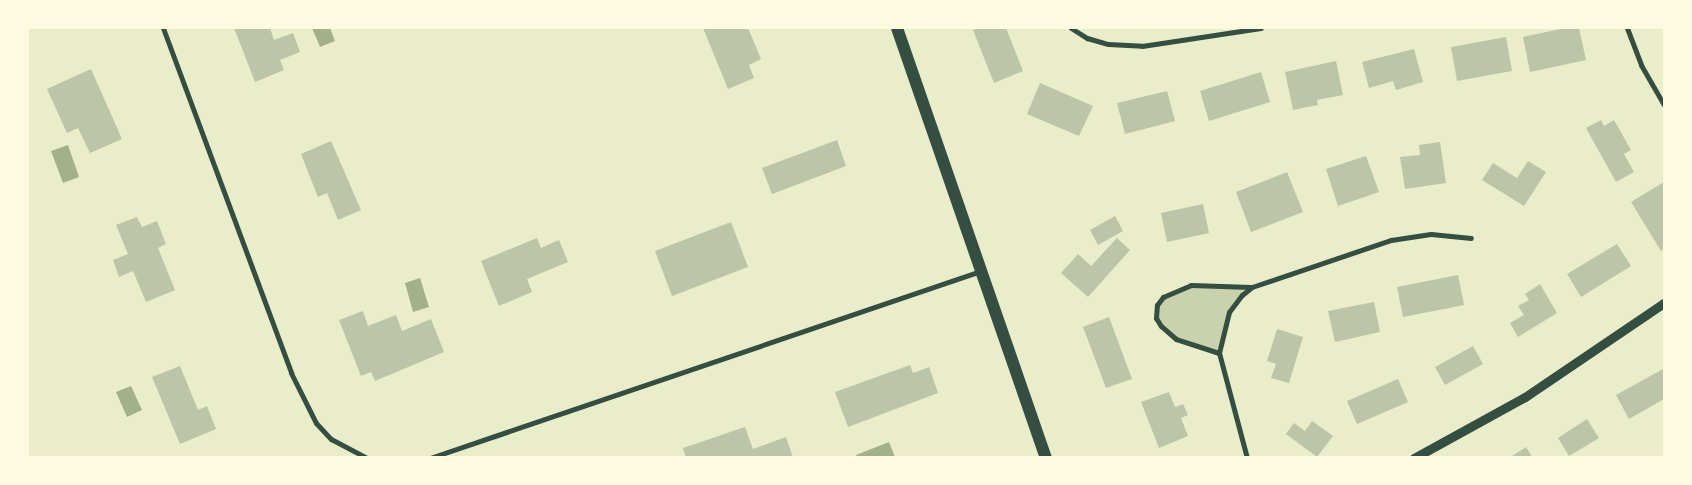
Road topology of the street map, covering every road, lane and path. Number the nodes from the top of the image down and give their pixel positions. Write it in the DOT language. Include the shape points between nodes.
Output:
graph roads {
  1 [pos="163,28"];
  2 [pos="897,28"];
  3 [pos="1071,28"];
  4 [pos="1261,28"];
  5 [pos="1627,28"];
  6 [pos="1664,105"];
  7 [pos="1471,238"];
  8 [pos="981,271"];
  9 [pos="1252,287"];
  10 [pos="1664,302"];
  11 [pos="1218,353"];
  12 [pos="367,458"];
  13 [pos="430,458"];
  14 [pos="1046,458"];
  15 [pos="1247,458"];
  16 [pos="1414,458"];
  1 -- 12 [label="street" via="291,373 316,423 331,439"];
  2 -- 8 [label="main road"];
  3 -- 4 [label="street" via="1087,38 1108,44 1142,46"];
  5 -- 6 [label="street" via="1641,65"];
  7 -- 9 [label="street" via="1431,234 1391,240"];
  8 -- 13 [label="street"];
  8 -- 14 [label="main road"];
  9 -- 11 [label="street" via="1229,312"];
  9 -- 11 [label="street" via="1191,286 1163,297 1157,305 1156,318 1176,339"];
  10 -- 16 [label="street" via="1525,397"];
  11 -- 15 [label="street"];
}
